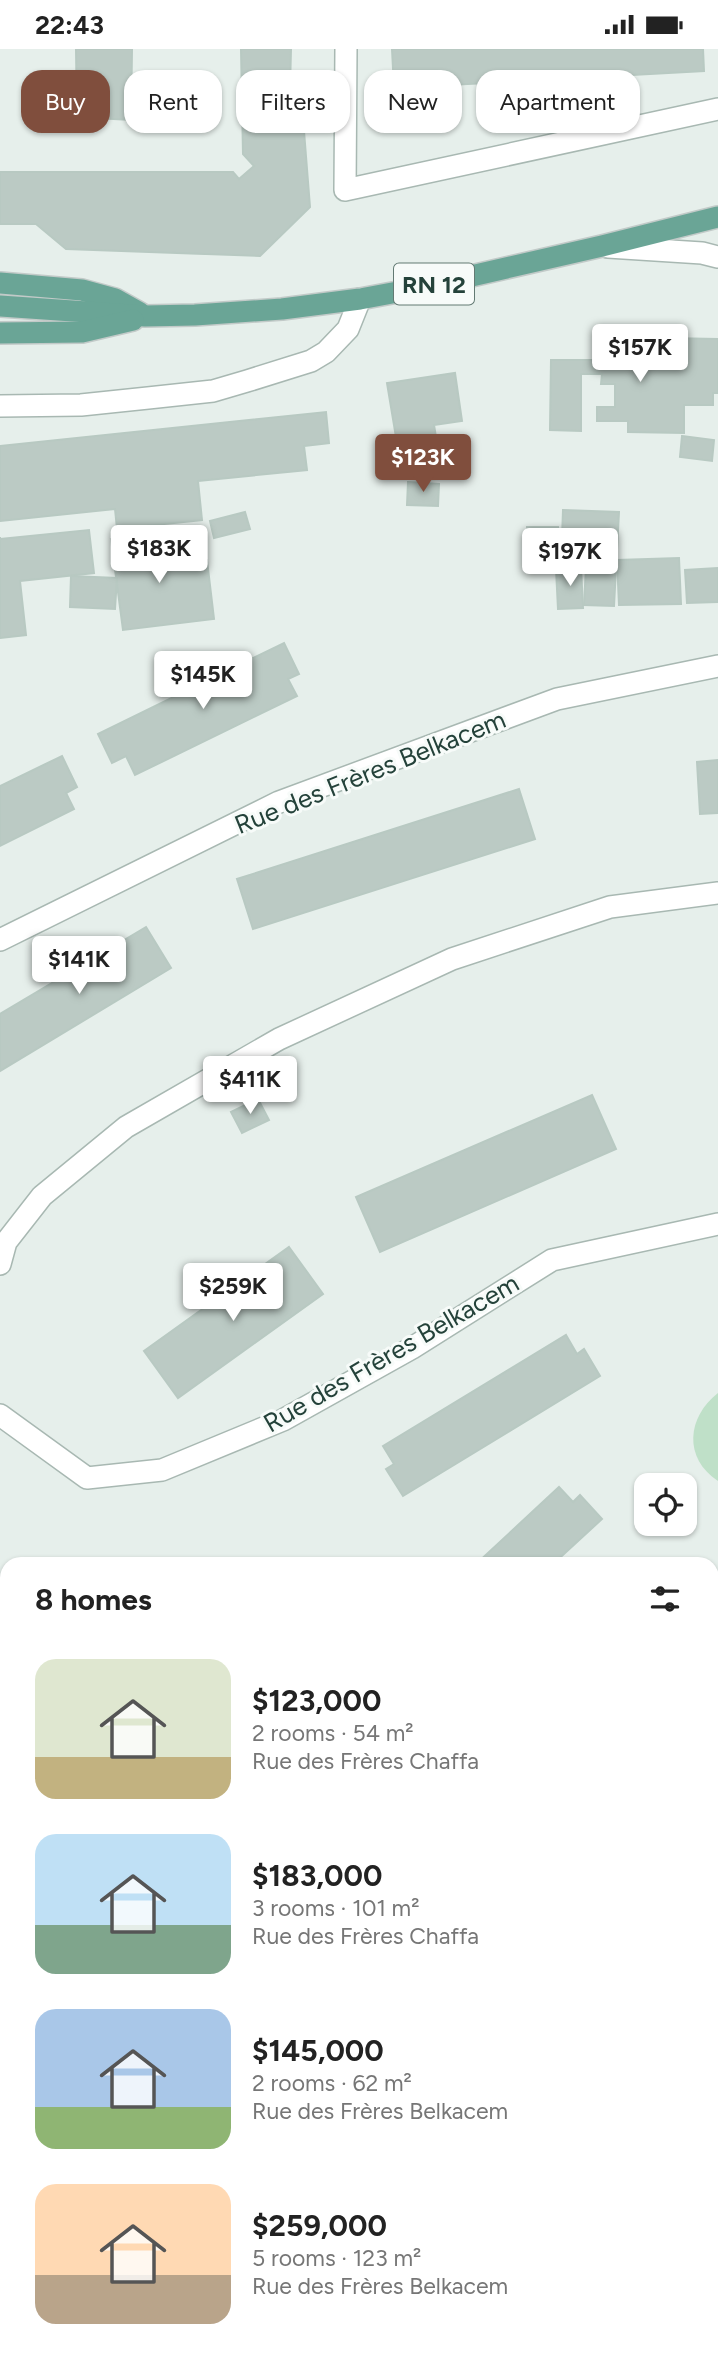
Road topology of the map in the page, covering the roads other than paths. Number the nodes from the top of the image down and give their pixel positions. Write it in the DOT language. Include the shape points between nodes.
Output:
graph roads {
  1 [pos="346,49"];
  2 [pos="718,109"];
  3 [pos="718,217"];
  4 [pos="602,246"];
  5 [pos="718,257"];
  6 [pos="0,283"];
  7 [pos="360,299"];
  8 [pos="0,306"];
  9 [pos="145,316"];
  10 [pos="0,333"];
  11 [pos="0,406"];
  12 [pos="718,666"];
  13 [pos="718,893"];
  14 [pos="0,940"];
  15 [pos="718,1224"];
  16 [pos="0,1264"];
  17 [pos="0,1415"];
  1 -- 2 [label="street" via="345,190"];
  3 -- 4 [label="main road, RN 12"];
  4 -- 5 [label="street"];
  4 -- 7 [label="main road, RN 12"];
  6 -- 9 [label="main road" via="82,290 115,299"];
  7 -- 9 [label="main road, RN 12" via="270,310"];
  7 -- 11 [label="street" via="348,329 326,352 247,381 213,391 134,400"];
  8 -- 9 [label="main road, RN 12"];
  9 -- 10 [label="main road" via="82,332"];
  12 -- 14 [label="street, Rue des Frères Belkacem" via="557,699 279,803"];
  13 -- 16 [label="street" via="610,907 452,959 279,1039 126,1127 42,1195 6,1242"];
  15 -- 17 [label="street, Rue des Frères Belkacem" via="552,1260 412,1348 283,1420 162,1470 87,1478"];
}
